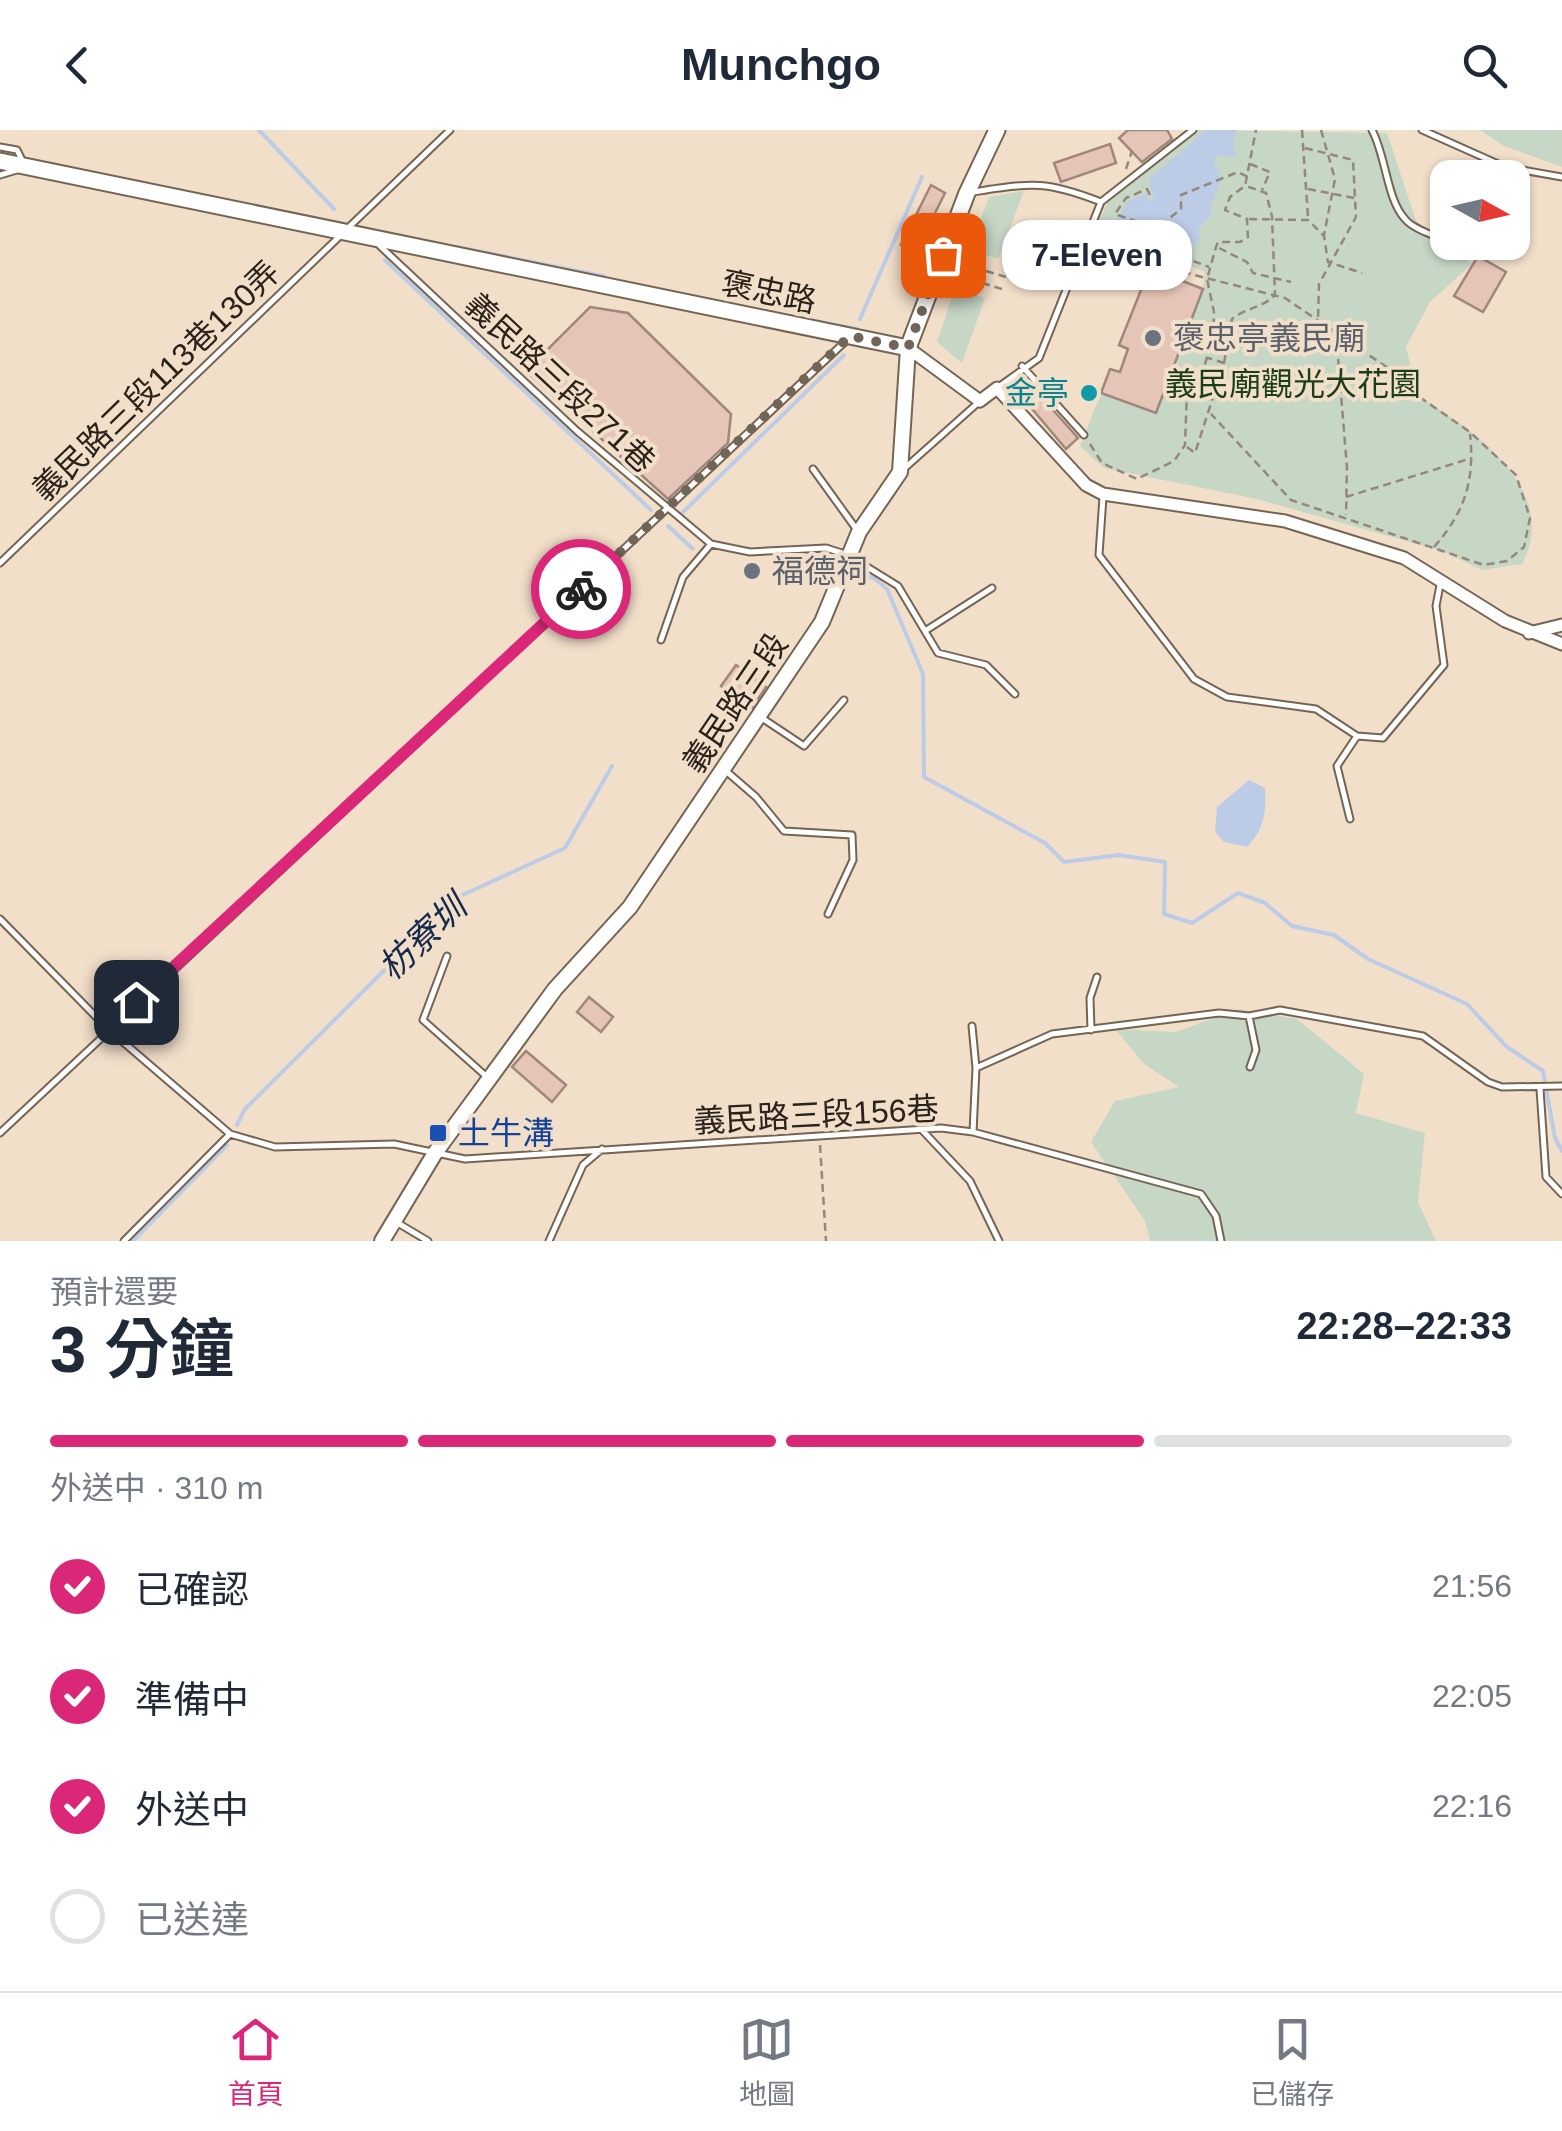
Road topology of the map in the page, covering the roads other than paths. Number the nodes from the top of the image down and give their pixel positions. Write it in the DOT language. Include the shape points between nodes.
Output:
graph roads {
  1 [pos="450,130"];
  2 [pos="997,130"];
  3 [pos="1192,130"];
  4 [pos="1372,130"];
  5 [pos="1422,130"];
  6 [pos="0,146"];
  7 [pos="0,161"];
  8 [pos="25,166"];
  9 [pos="0,175"];
  10 [pos="1562,177"];
  11 [pos="967,192"];
  12 [pos="1101,202"];
  13 [pos="344,232"];
  14 [pos="1430,233"];
  15 [pos="370,237"];
  16 [pos="850,336"];
  17 [pos="908,348"];
  18 [pos="1022,366"];
  19 [pos="997,388"];
  20 [pos="980,401"];
  21 [pos="1084,435"];
  22 [pos="813,469"];
  23 [pos="900,472"];
  24 [pos="1104,494"];
  25 [pos="667,511"];
  26 [pos="859,532"];
  27 [pos="711,544"];
  28 [pos="848,555"];
  29 [pos="0,563"];
  30 [pos="1441,580"];
  31 [pos="992,588"];
  32 [pos="1562,625"];
  33 [pos="925,631"];
  34 [pos="1529,633"];
  35 [pos="660,640"];
  36 [pos="1562,644"];
  37 [pos="1015,694"];
  38 [pos="844,700"];
  39 [pos="760,716"];
  40 [pos="1357,736"];
  41 [pos="724,769"];
  42 [pos="1350,819"];
  43 [pos="828,914"];
  44 [pos="0,919"];
  45 [pos="447,956"];
  46 [pos="1098,977"];
  47 [pos="1249,1016"];
  48 [pos="972,1026"];
  49 [pos="108,1029"];
  50 [pos="1090,1030"];
  51 [pos="1250,1066"];
  52 [pos="976,1068"];
  53 [pos="489,1079"];
  54 [pos="1562,1086"];
  55 [pos="1540,1089"];
  56 [pos="920,1129"];
  57 [pos="973,1132"];
  58 [pos="0,1134"];
  59 [pos="230,1134"];
  60 [pos="604,1147"];
  61 [pos="435,1153"];
  62 [pos="1562,1194"];
  63 [pos="396,1222"];
  64 [pos="124,1241"];
  65 [pos="382,1241"];
  66 [pos="428,1241"];
  67 [pos="549,1241"];
  68 [pos="999,1241"];
  69 [pos="1220,1241"];
  1 -- 13 [label="lane, 義民路三段113巷130弄"];
  2 -- 11 [label="main road"];
  3 -- 12 [label="lane"];
  4 -- 14 [label="lane" via="1385,155 1394,202 1406,222"];
  5 -- 10 [label="lane" via="1505,167"];
  6 -- 8 [label="lane" via="17,150"];
  7 -- 8 [label="main road, 褒忠路"];
  8 -- 9 [label="lane"];
  8 -- 13 [label="main road, 褒忠路"];
  11 -- 12 [label="lane" via="1037,182"];
  11 -- 17 [label="main road"];
  12 -- 18 [label="lane" via="1040,358"];
  13 -- 15 [label="main road, 褒忠路"];
  13 -- 29 [label="lane, 義民路三段113巷130弄"];
  15 -- 16 [label="main road, 褒忠路"];
  15 -- 25 [label="lane, 義民路三段271巷"];
  16 -- 17 [label="main road, 褒忠路"];
  16 -- 25 [label="lane"];
  17 -- 20 [label="street, 褒忠路"];
  17 -- 23 [label="street"];
  18 -- 19 [label="lane"];
  18 -- 21 [label="lane"];
  19 -- 20 [label="street"];
  19 -- 24 [label="street" via="1086,484"];
  20 -- 23 [label="lane"];
  22 -- 26 [label="lane"];
  23 -- 26 [label="street, 義民路三段"];
  24 -- 30 [label="street" via="1285,521 1404,558"];
  24 -- 40 [label="lane" via="1099,556 1194,679 1226,698 1316,709"];
  25 -- 27 [label="lane, 義民路三段271巷"];
  25 -- 49 [label="lane"];
  26 -- 28 [label="street, 義民路三段"];
  27 -- 28 [label="lane, 義民路三段271巷" via="750,552 826,548"];
  27 -- 35 [label="lane" via="683,577"];
  28 -- 33 [label="lane" via="892,580"];
  28 -- 39 [label="street, 義民路三段" via="822,622"];
  30 -- 34 [label="street"];
  30 -- 40 [label="lane" via="1436,606 1444,665 1383,738"];
  31 -- 33 [label="lane"];
  32 -- 34 [label="street"];
  33 -- 37 [label="lane" via="938,653 986,665"];
  34 -- 36 [label="street"];
  38 -- 39 [label="lane" via="804,746"];
  39 -- 41 [label="street, 義民路三段"];
  40 -- 42 [label="lane" via="1337,766"];
  41 -- 43 [label="lane" via="784,832 852,834 853,860"];
  41 -- 53 [label="street, 義民路三段" via="630,906"];
  44 -- 49 [label="lane"];
  45 -- 53 [label="lane" via="423,1020"];
  46 -- 50 [label="lane"];
  47 -- 50 [label="lane" via="1219,1013"];
  47 -- 51 [label="lane" via="1256,1050"];
  47 -- 55 [label="lane" via="1262,1010 1304,1012 1423,1036 1488,1082"];
  48 -- 52 [label="lane"];
  49 -- 58 [label="lane"];
  49 -- 59 [label="lane"];
  50 -- 52 [label="lane" via="1052,1034"];
  52 -- 57 [label="lane"];
  53 -- 61 [label="street, 義民路三段"];
  54 -- 55 [label="lane"];
  55 -- 62 [label="lane" via="1546,1177"];
  56 -- 57 [label="lane, 義民路三段156巷"];
  56 -- 60 [label="lane, 義民路三段156巷"];
  56 -- 68 [label="lane" via="970,1181"];
  57 -- 69 [label="lane, 義民路三段156巷" via="1201,1194 1216,1216"];
  59 -- 61 [label="lane, 義民路三段156巷" via="275,1146 394,1144"];
  59 -- 64 [label="lane"];
  60 -- 61 [label="lane, 義民路三段156巷" via="465,1158"];
  60 -- 67 [label="lane" via="583,1165"];
  61 -- 63 [label="street, 義民路三段"];
  63 -- 65 [label="street, 義民路三段"];
  63 -- 66 [label="lane"];
}
